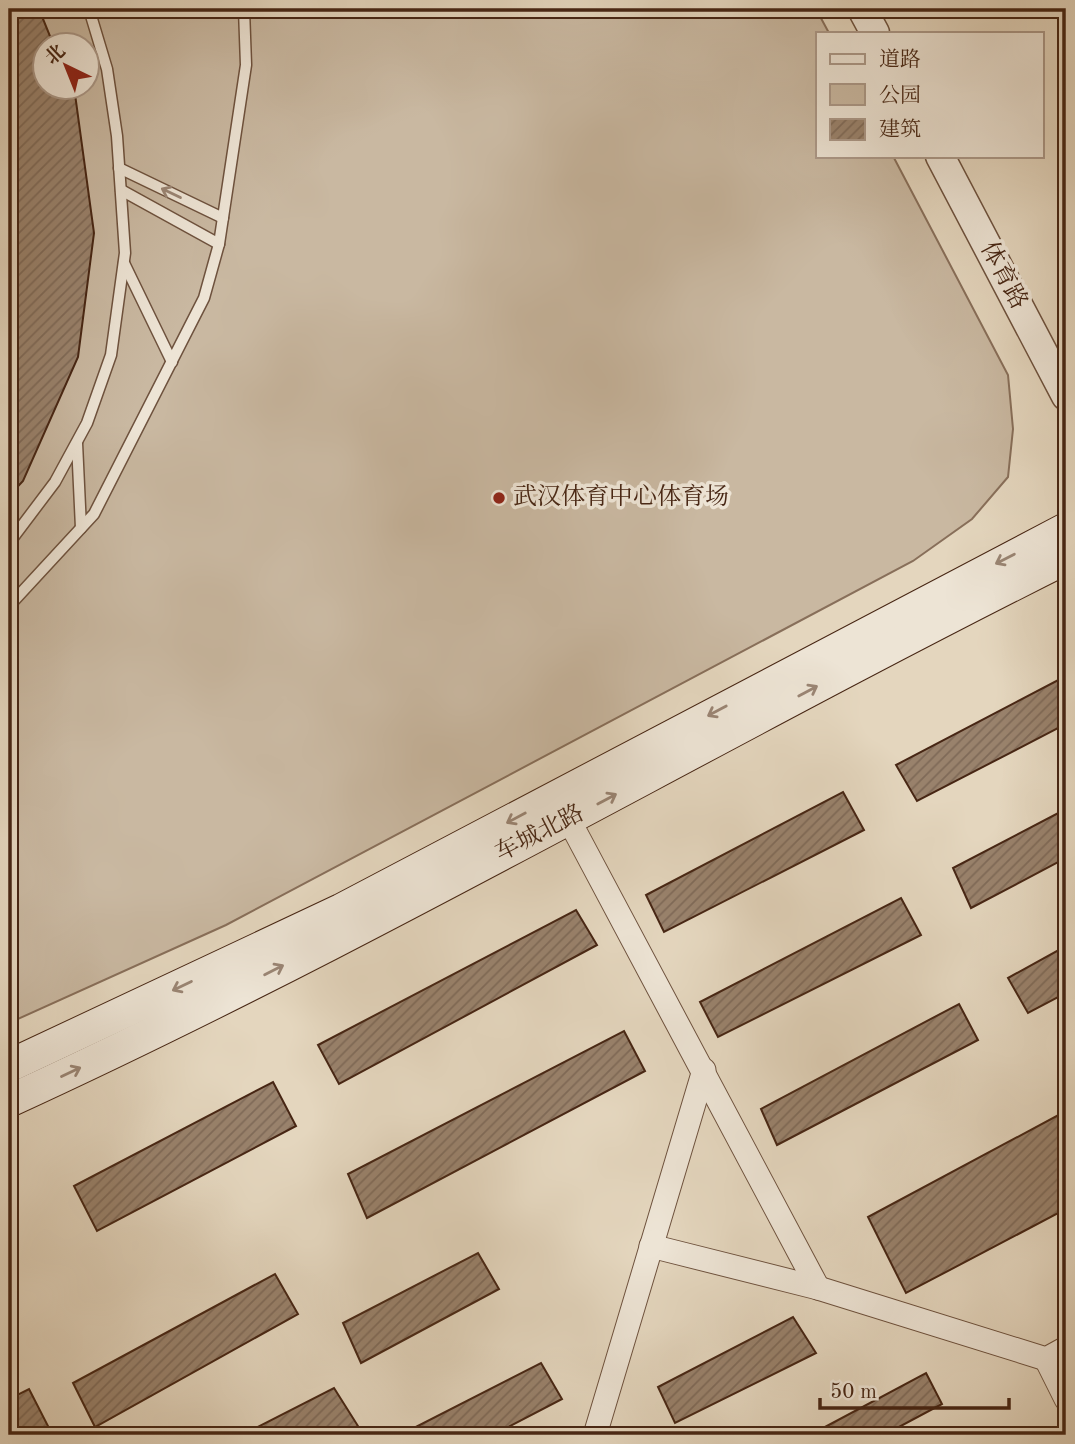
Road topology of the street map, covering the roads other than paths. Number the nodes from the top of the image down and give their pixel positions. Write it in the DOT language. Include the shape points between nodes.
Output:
graph roads {
  1 [pos="89,9"];
  2 [pos="244,9"];
  3 [pos="862,9"];
  4 [pos="874,32"];
  5 [pos="941,158"];
  6 [pos="119,168"];
  7 [pos="121,190"];
  8 [pos="223,218"];
  9 [pos="219,244"];
  10 [pos="124,263"];
  11 [pos="172,362"];
  12 [pos="1066,396"];
  13 [pos="77,442"];
  14 [pos="81,528"];
  15 [pos="1066,529"];
  16 [pos="9,544"];
  17 [pos="1066,558"];
  18 [pos="9,606"];
  19 [pos="562,808"];
  20 [pos="9,1066"];
  21 [pos="704,1070"];
  22 [pos="9,1101"];
  23 [pos="651,1246"];
  24 [pos="818,1288"];
  25 [pos="1056,1354"];
  26 [pos="1066,1399"];
  27 [pos="595,1435"];
  1 -- 6 [label="lane" via="107,69"];
  2 -- 8 [label="lane" via="246,65"];
  3 -- 4 [label="street"];
  5 -- 12 [label="street, 体育路"];
  6 -- 7 [label="lane"];
  8 -- 6 [label="lane, one-way"];
  7 -- 9 [label="lane"];
  7 -- 10 [label="lane"];
  8 -- 9 [label="lane"];
  9 -- 11 [label="lane" via="204,298"];
  10 -- 11 [label="lane"];
  10 -- 13 [label="lane" via="111,355"];
  11 -- 14 [label="lane" via="94,514"];
  13 -- 14 [label="lane"];
  13 -- 16 [label="lane" via="55,482"];
  14 -- 18 [label="lane"];
  15 -- 19 [label="main road, 车城北路, one-way"];
  19 -- 17 [label="main road, 车城北路, one-way"];
  19 -- 20 [label="main road, 车城北路, one-way"];
  19 -- 21 [label="street"];
  22 -- 19 [label="main road, 车城北路, one-way" via="115,1052"];
  21 -- 23 [label="street"];
  21 -- 24 [label="street"];
  23 -- 24 [label="street"];
  23 -- 27 [label="street"];
  24 -- 25 [label="street"];
  25 -- 26 [label="street"];
}
